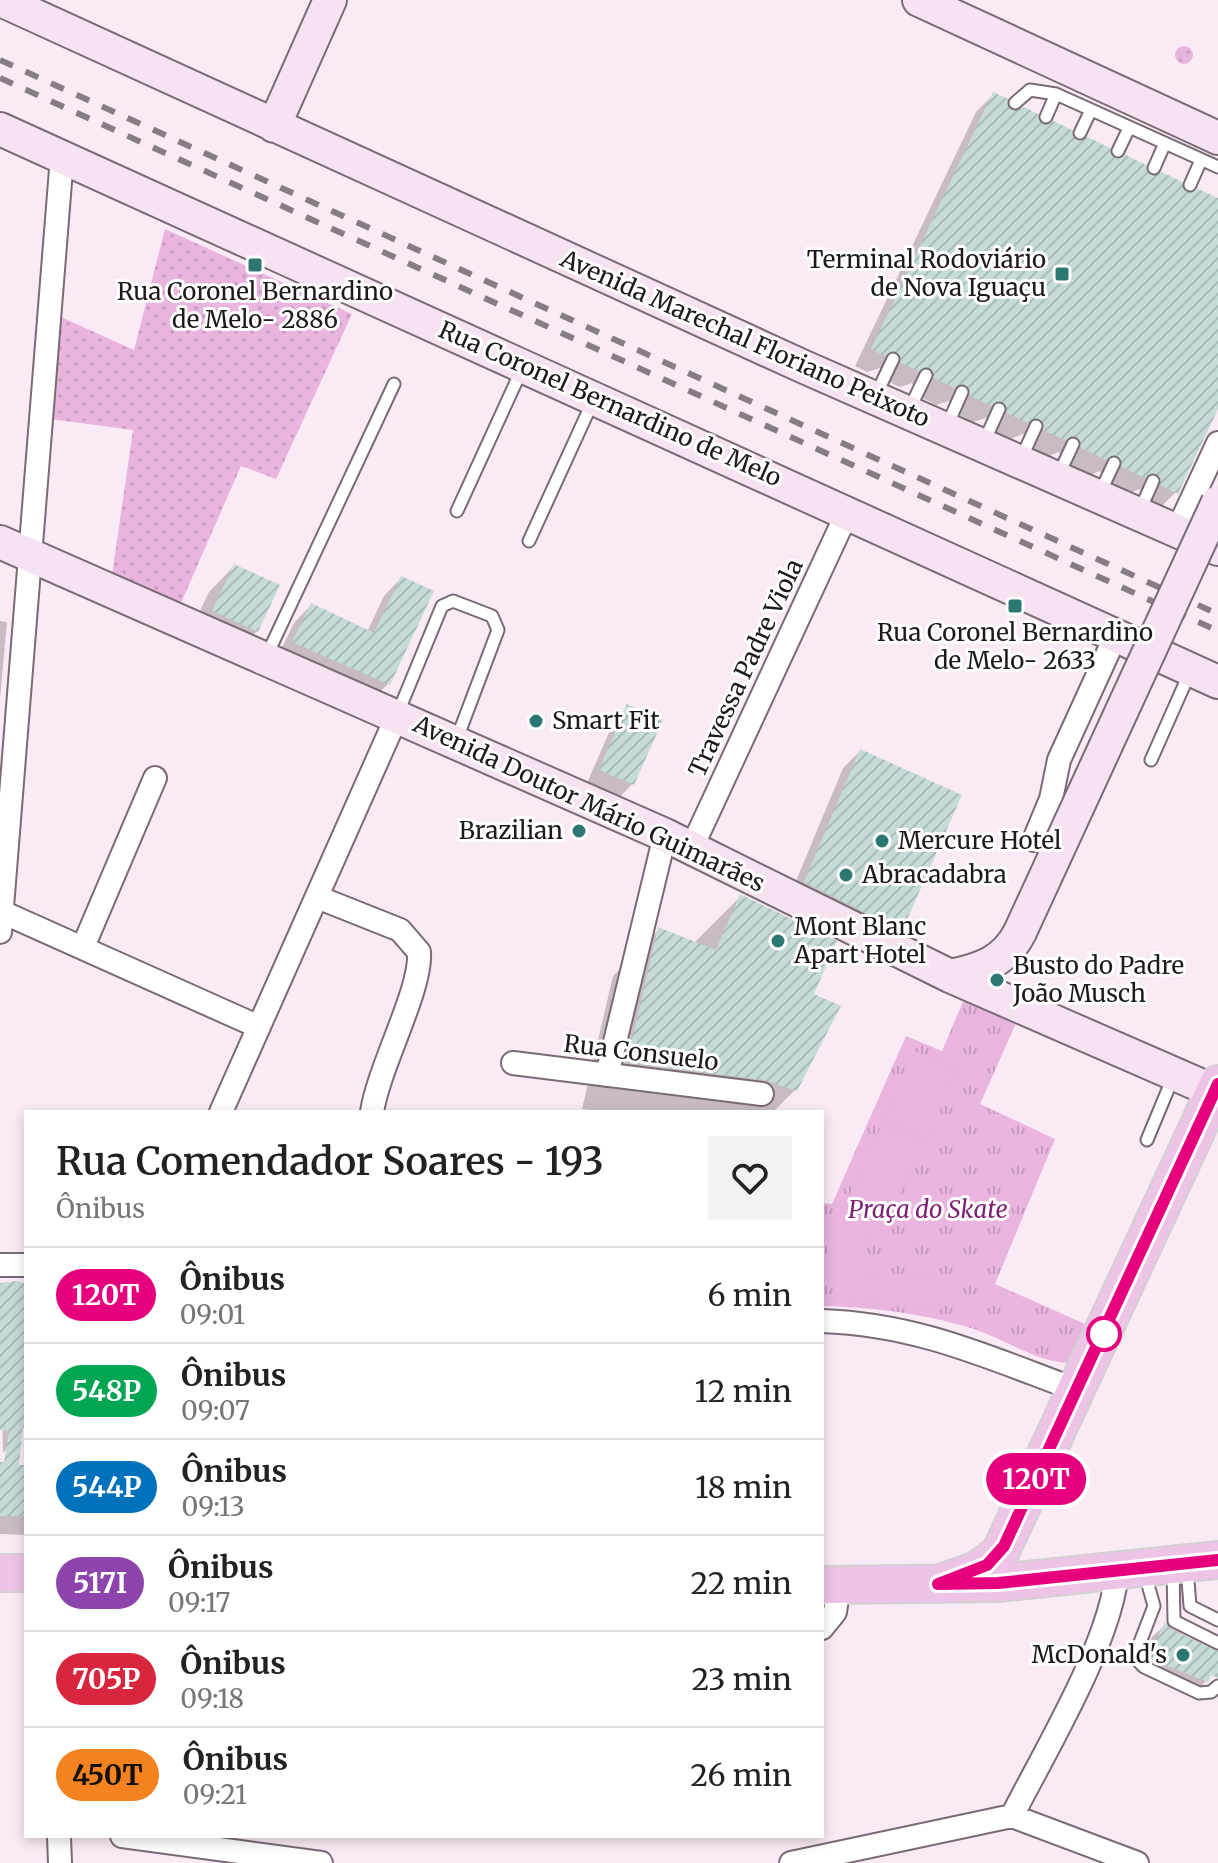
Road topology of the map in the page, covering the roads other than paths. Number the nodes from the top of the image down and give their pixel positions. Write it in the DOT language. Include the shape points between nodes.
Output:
graph roads {
  1 [pos="1,0"];
  2 [pos="330,0"];
  3 [pos="926,1"];
  4 [pos="1056,94"];
  5 [pos="1015,103"];
  6 [pos="1091,110"];
  7 [pos="1046,117"];
  8 [pos="274,126"];
  9 [pos="1129,128"];
  10 [pos="0,129"];
  11 [pos="1080,133"];
  12 [pos="1165,143"];
  13 [pos="1210,149"];
  14 [pos="1118,151"];
  15 [pos="62,157"];
  16 [pos="1218,167"];
  17 [pos="1154,168"];
  18 [pos="1190,185"];
  19 [pos="893,359"];
  20 [pos="524,365"];
  21 [pos="926,375"];
  22 [pos="394,384"];
  23 [pos="962,392"];
  24 [pos="595,397"];
  25 [pos="874,397"];
  26 [pos="999,409"];
  27 [pos="908,412"];
  28 [pos="1036,426"];
  29 [pos="946,429"];
  30 [pos="1218,443"];
  31 [pos="1073,444"];
  32 [pos="983,445"];
  33 [pos="1020,461"];
  34 [pos="1114,463"];
  35 [pos="1058,478"];
  36 [pos="1153,481"];
  37 [pos="1099,497"];
  38 [pos="1218,502"];
  39 [pos="457,511"];
  40 [pos="848,511"];
  41 [pos="1139,514"];
  42 [pos="1177,531"];
  43 [pos="529,541"];
  44 [pos="0,542"];
  45 [pos="1218,549"];
  46 [pos="31,556"];
  47 [pos="1116,635"];
  48 [pos="264,659"];
  49 [pos="1204,676"];
  50 [pos="10,702"];
  51 [pos="397,716"];
  52 [pos="456,742"];
  53 [pos="1151,760"];
  54 [pos="155,778"];
  55 [pos="1034,840"];
  56 [pos="678,841"];
  57 [pos="317,897"];
  58 [pos="1,918"];
  59 [pos="1018,935"];
  60 [pos="83,947"];
  61 [pos="950,976"];
  62 [pos="1034,1014"];
  63 [pos="259,1027"];
  64 [pos="513,1063"];
  65 [pos="1174,1074"];
  66 [pos="607,1075"];
  67 [pos="1217,1089"];
  68 [pos="762,1094"];
  69 [pos="222,1110"];
  70 [pos="372,1110"];
  71 [pos="1147,1140"];
  72 [pos="0,1265"];
  73 [pos="24,1265"];
  74 [pos="824,1321"];
  75 [pos="1077,1390"];
  76 [pos="1016,1523"];
  77 [pos="1167,1564"];
  78 [pos="0,1573"];
  79 [pos="24,1573"];
  80 [pos="1054,1575"];
  81 [pos="938,1584"];
  82 [pos="830,1585"];
  83 [pos="1218,1620"];
  84 [pos="824,1626"];
  85 [pos="1218,1643"];
  86 [pos="1218,1686"];
  87 [pos="1012,1816"];
  88 [pos="59,1838"];
  89 [pos="137,1838"];
  90 [pos="60,1863"];
  91 [pos="321,1863"];
  92 [pos="791,1863"];
  93 [pos="1137,1863"];
  1 -- 8 [label="main road, Avenida Marechal Floriano Peixoto"];
  2 -- 8 [label="main road"];
  3 -- 13 [label="main road"];
  4 -- 5 [label="lane" via="1030,90"];
  4 -- 6 [label="lane"];
  4 -- 7 [label="lane"];
  6 -- 9 [label="lane"];
  6 -- 11 [label="lane"];
  8 -- 25 [label="main road, Avenida Marechal Floriano Peixoto"];
  9 -- 12 [label="lane"];
  9 -- 14 [label="lane"];
  10 -- 15 [label="main road, Rua Coronel Bernardino de Melo"];
  12 -- 13 [label="lane"];
  12 -- 17 [label="lane"];
  13 -- 16 [label="lane"];
  13 -- 18 [label="lane"];
  15 -- 20 [label="main road, Rua Coronel Bernardino de Melo"];
  15 -- 46 [label="street"];
  19 -- 25 [label="lane"];
  20 -- 24 [label="main road, Rua Coronel Bernardino de Melo"];
  20 -- 39 [label="lane"];
  21 -- 27 [label="lane"];
  22 -- 48 [label="lane"];
  23 -- 29 [label="lane"];
  24 -- 40 [label="main road, Rua Coronel Bernardino de Melo"];
  24 -- 43 [label="lane"];
  25 -- 27 [label="main road, Avenida Marechal Floriano Peixoto"];
  26 -- 32 [label="lane"];
  27 -- 29 [label="main road, Avenida Marechal Floriano Peixoto"];
  28 -- 33 [label="lane"];
  29 -- 32 [label="main road, Avenida Marechal Floriano Peixoto"];
  30 -- 42 [label="street"];
  31 -- 35 [label="lane"];
  32 -- 33 [label="main road, Avenida Marechal Floriano Peixoto"];
  33 -- 35 [label="main road, Avenida Marechal Floriano Peixoto"];
  34 -- 37 [label="lane"];
  35 -- 37 [label="main road, Avenida Marechal Floriano Peixoto"];
  36 -- 41 [label="lane"];
  37 -- 41 [label="main road, Avenida Marechal Floriano Peixoto"];
  38 -- 59 [label="main road, bridge"];
  40 -- 47 [label="main road, Rua Coronel Bernardino de Melo"];
  40 -- 56 [label="street, Travessa Padre Viola"];
  41 -- 42 [label="main road, Avenida Marechal Floriano Peixoto"];
  42 -- 45 [label="main road, Avenida Marechal Floriano Peixoto"];
  44 -- 46 [label="main road, Avenida Doutor Mário Guimarães"];
  46 -- 48 [label="main road, Avenida Doutor Mário Guimarães"];
  46 -- 50 [label="street"];
  47 -- 49 [label="main road, Rua Coronel Bernardino de Melo"];
  47 -- 55 [label="street" via="1059,760"];
  48 -- 51 [label="main road, Avenida Doutor Mário Guimarães"];
  49 -- 53 [label="lane"];
  50 -- 58 [label="street"];
  51 -- 52 [label="main road, Avenida Doutor Mário Guimarães"];
  51 -- 52 [label="lane" via="442,606 453,601 492,616 498,630"];
  51 -- 57 [label="street"];
  52 -- 56 [label="main road, Avenida Doutor Mário Guimarães"];
  54 -- 60 [label="street"];
  56 -- 61 [label="main road, Avenida Doutor Mário Guimarães"];
  56 -- 66 [label="street, Travessa Padre Viola"];
  57 -- 63 [label="street"];
  57 -- 70 [label="street" via="400,930 419,952"];
  58 -- 60 [label="street"];
  59 -- 61 [label="main road" via="990,965"];
  59 -- 62 [label="main road" via="1016,984"];
  60 -- 63 [label="street"];
  61 -- 62 [label="main road, Avenida Doutor Mário Guimarães"];
  62 -- 65 [label="main road, Avenida Doutor Mário Guimarães"];
  63 -- 69 [label="street"];
  64 -- 66 [label="street, Rua Consuelo"];
  65 -- 67 [label="main road, Avenida Doutor Mário Guimarães"];
  65 -- 71 [label="lane"];
  66 -- 68 [label="street, Rua Consuelo"];
  67 -- 75 [label="main road"];
  72 -- 73 [label="street"];
  74 -- 75 [label="street" via="923,1334"];
  75 -- 76 [label="main road"];
  76 -- 80 [label="main road" via="1021,1555 1036,1570"];
  76 -- 81 [label="main road" via="987,1565"];
  77 -- 80 [label="main road"];
  77 -- 83 [label="lane" via="1194,1610"];
  77 -- 85 [label="lane" via="1174,1621"];
  77 -- 86 [label="lane" via="1138,1661 1199,1693"];
  77 -- 87 [label="street" via="1114,1602"];
  78 -- 79 [label="main road"];
  80 -- 81 [label="main road"];
  81 -- 82 [label="main road"];
  82 -- 84 [label="street" via="835,1612"];
  87 -- 92 [label="street"];
  87 -- 93 [label="street"];
  88 -- 90 [label="street"];
  89 -- 91 [label="street"];
}
